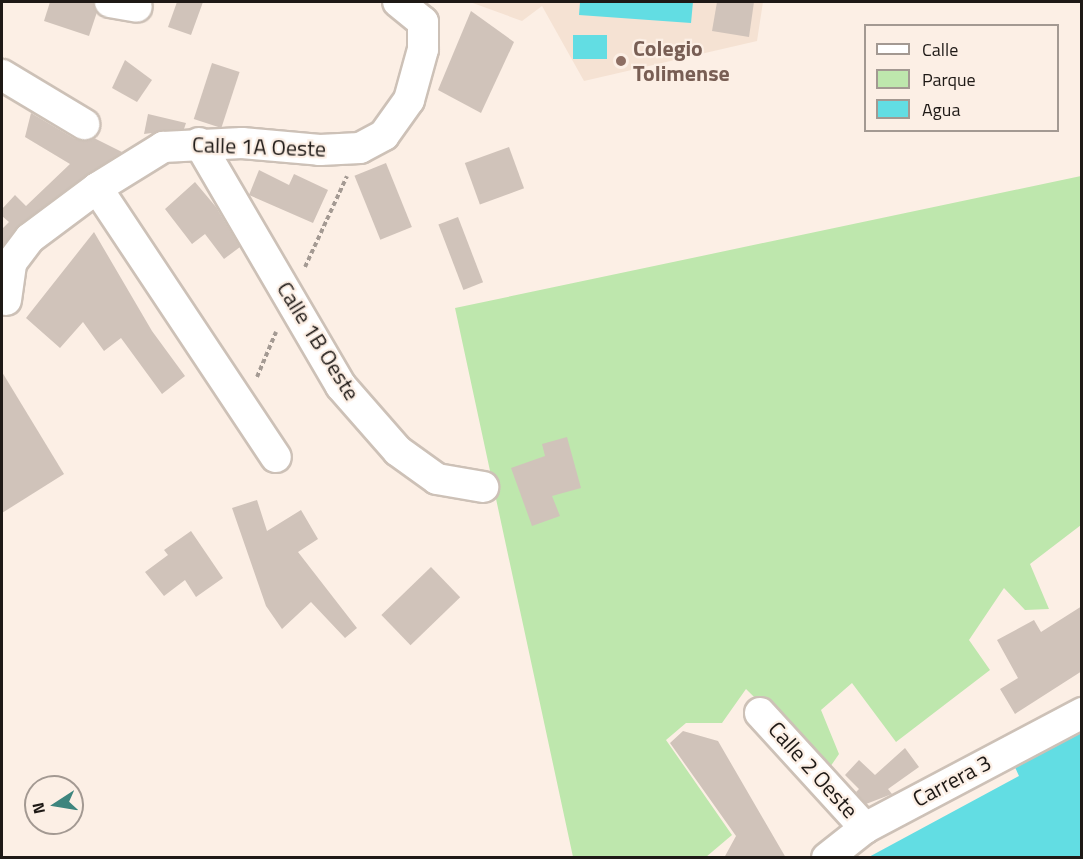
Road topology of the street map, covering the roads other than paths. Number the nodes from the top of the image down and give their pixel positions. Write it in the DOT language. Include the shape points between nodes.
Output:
graph roads {
  1 [pos="398,2"];
  2 [pos="2,75"];
  3 [pos="84,124"];
  4 [pos="200,143"];
  5 [pos="97,188"];
  6 [pos="6,300"];
  7 [pos="276,457"];
  8 [pos="483,487"];
  9 [pos="760,713"];
  10 [pos="1082,713"];
  11 [pos="865,828"];
  12 [pos="827,858"];
  1 -- 4 [label="street, Calle 1A Oeste" via="423,22 423,49 409,100 384,135 360,148 320,150"];
  2 -- 3 [label="street"];
  4 -- 5 [label="street, Calle 1A Oeste" via="163,147"];
  4 -- 8 [label="street, Calle 1B Oeste" via="341,386 398,451 429,474"];
  5 -- 6 [label="street, Calle 1A Oeste" via="30,238 11,263"];
  5 -- 7 [label="street"];
  9 -- 11 [label="street, Calle 2 Oeste"];
  10 -- 11 [label="street, Carrera 3"];
  11 -- 12 [label="street, Carrera 3"];
}
